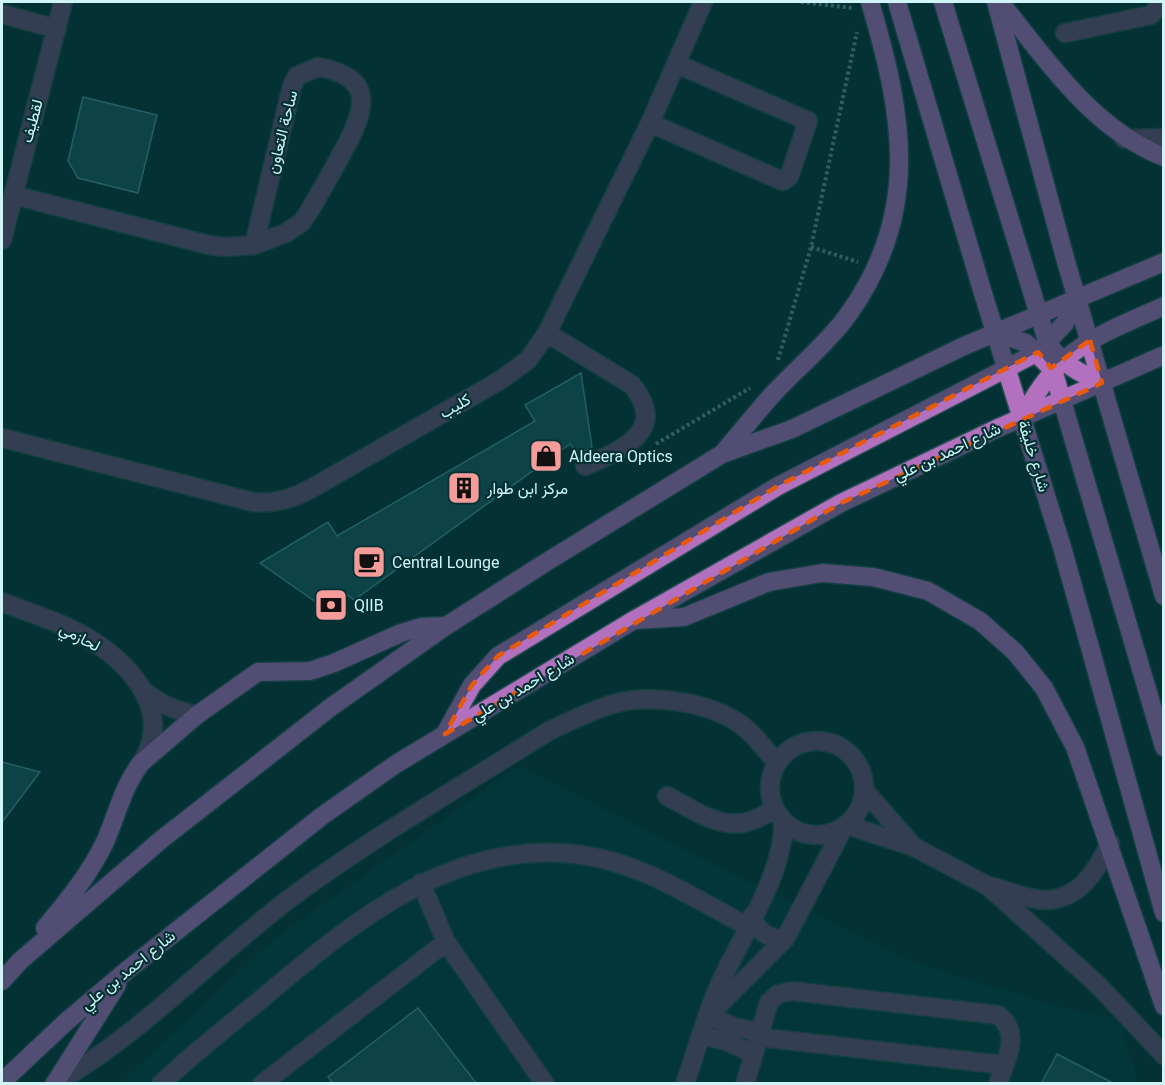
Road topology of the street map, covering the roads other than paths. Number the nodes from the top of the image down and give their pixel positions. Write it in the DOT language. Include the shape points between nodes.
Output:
graph roads {
  1 [pos="63,2"];
  2 [pos="703,2"];
  3 [pos="897,2"];
  4 [pos="943,2"];
  5 [pos="998,2"];
  6 [pos="1163,2"];
  7 [pos="862,5"];
  8 [pos="2,14"];
  9 [pos="57,29"];
  10 [pos="1065,33"];
  11 [pos="677,64"];
  12 [pos="650,123"];
  13 [pos="1164,138"];
  14 [pos="1124,139"];
  15 [pos="1164,157"];
  16 [pos="13,195"];
  17 [pos="2,240"];
  18 [pos="254,245"];
  19 [pos="1164,262"];
  20 [pos="1077,297"];
  21 [pos="1164,306"];
  22 [pos="1037,315"];
  23 [pos="548,333"];
  24 [pos="996,333"];
  25 [pos="1090,340"];
  26 [pos="1043,348"];
  27 [pos="1164,355"];
  28 [pos="1057,365"];
  29 [pos="1008,368"];
  30 [pos="1102,383"];
  31 [pos="1062,400"];
  32 [pos="1023,417"];
  33 [pos="2,438"];
  34 [pos="723,454"];
  35 [pos="585,466"];
  36 [pos="1164,596"];
  37 [pos="2,602"];
  38 [pos="634,620"];
  39 [pos="446,626"];
  40 [pos="144,691"];
  41 [pos="197,715"];
  42 [pos="445,734"];
  43 [pos="1164,747"];
  44 [pos="776,762"];
  45 [pos="141,763"];
  46 [pos="864,790"];
  47 [pos="667,796"];
  48 [pos="778,815"];
  49 [pos="845,826"];
  50 [pos="1110,843"];
  51 [pos="914,847"];
  52 [pos="421,883"];
  53 [pos="988,886"];
  54 [pos="1164,913"];
  55 [pos="750,921"];
  56 [pos="785,939"];
  57 [pos="446,942"];
  58 [pos="20,961"];
  59 [pos="126,971"];
  60 [pos="2,981"];
  61 [pos="1164,1006"];
  62 [pos="710,1015"];
  63 [pos="702,1035"];
  64 [pos="757,1041"];
  65 [pos="1164,1055"];
  66 [pos="1004,1065"];
  67 [pos="172,1080"];
  68 [pos="2,1082"];
  69 [pos="55,1083"];
  70 [pos="262,1083"];
  71 [pos="545,1083"];
  72 [pos="685,1083"];
  73 [pos="745,1083"];
  74 [pos="998,1083"];
  1 -- 9 [label="street, لقطيف"];
  2 -- 11 [label="street, كليب"];
  3 -- 24 [label="main road, شارع خليفة"];
  4 -- 22 [label="main road"];
  5 -- 14 [label="main road" via="1090,109"];
  5 -- 20 [label="main road"];
  6 -- 10 [label="street" via="1150,15"];
  7 -- 34 [label="main road" via="893,85 900,144 897,200 876,268 835,331 773,394"];
  8 -- 9 [label="street"];
  9 -- 16 [label="street, لقطيف"];
  11 -- 12 [label="street, كليب"];
  11 -- 12 [label="street" via="808,121 789,177 780,180"];
  12 -- 23 [label="street, كليب"];
  13 -- 14 [label="street"];
  14 -- 15 [label="main road"];
  16 -- 17 [label="street, لقطيف"];
  16 -- 18 [label="street, ساحة التعاون" via="209,245"];
  18 -- 18 [label="street, ساحة التعاون" via="286,233 302,222 358,125 362,95 345,75 318,67 297,76"];
  19 -- 20 [label="main road"];
  20 -- 22 [label="main road"];
  20 -- 25 [label="main road"];
  20 -- 26 [label="main road" via="1065,322"];
  21 -- 25 [label="main road"];
  22 -- 24 [label="main road"];
  22 -- 26 [label="main road"];
  23 -- 33 [label="street, كليب" via="516,370 285,501 254,502"];
  23 -- 35 [label="street" via="632,385 644,408 640,434 631,444"];
  24 -- 26 [label="main road"];
  24 -- 29 [label="main road, شارع خليفة"];
  24 -- 34 [label="main road" via="792,429"];
  25 -- 28 [label="main road"];
  25 -- 30 [label="main road"];
  26 -- 28 [label="main road"];
  26 -- 29 [label="main road"];
  27 -- 30 [label="main road, شارع احمد بن علي"];
  28 -- 30 [label="main road"];
  28 -- 31 [label="main road"];
  28 -- 32 [label="main road"];
  29 -- 32 [label="main road, شارع خليفة"];
  29 -- 42 [label="main road" via="778,486 498,656 472,685"];
  30 -- 31 [label="main road, شارع احمد بن علي"];
  30 -- 36 [label="main road"];
  31 -- 32 [label="main road, شارع احمد بن علي"];
  31 -- 43 [label="main road"];
  32 -- 38 [label="main road, شارع احمد بن علي" via="841,502"];
  32 -- 54 [label="main road, شارع خليفة"];
  34 -- 39 [label="main road"];
  37 -- 40 [label="street, لحازمي" via="103,647"];
  38 -- 42 [label="main road, شارع احمد بن علي"];
  38 -- 50 [label="main road" via="684,617 769,582 822,573 873,577 928,591 980,621 1015,652 1044,688 1075,747"];
  39 -- 41 [label="main road" via="401,633 310,670 258,672"];
  39 -- 58 [label="main road" via="331,707 162,839"];
  40 -- 41 [label="street, لحازمي" via="159,703"];
  40 -- 45 [label="street, لحازمي" via="155,720 149,750"];
  41 -- 45 [label="main road"];
  42 -- 59 [label="main road, شارع احمد بن علي" via="322,816"];
  44 -- 46 [label="street" via="800,744 830,743 855,760"];
  44 -- 48 [label="street" via="769,793"];
  44 -- 69 [label="street" via="736,721 694,705 651,700 615,703 583,714 346,859 250,930 95,1060"];
  45 -- 58 [label="main road" via="122,795 90,870"];
  46 -- 49 [label="street" via="859,809"];
  46 -- 51 [label="street"];
  47 -- 48 [label="street" via="711,820 733,825"];
  48 -- 49 [label="street" via="794,830 807,835 822,836"];
  48 -- 55 [label="street" via="778,860"];
  49 -- 51 [label="street"];
  49 -- 56 [label="street"];
  50 -- 53 [label="street" via="1096,872 1068,896 1043,900"];
  50 -- 61 [label="main road"];
  51 -- 53 [label="street"];
  52 -- 55 [label="street" via="472,862 505,856 582,855 635,868"];
  52 -- 57 [label="street"];
  52 -- 67 [label="street" via="327,944"];
  53 -- 65 [label="street" via="1098,985"];
  55 -- 56 [label="street" via="763,933"];
  55 -- 62 [label="street" via="716,991"];
  56 -- 62 [label="street"];
  57 -- 70 [label="street"];
  57 -- 71 [label="street"];
  58 -- 60 [label="main road"];
  59 -- 68 [label="main road, شارع احمد بن علي"];
  59 -- 69 [label="main road"];
  62 -- 63 [label="street"];
  62 -- 64 [label="street"];
  63 -- 64 [label="street" via="729,1042"];
  63 -- 72 [label="street"];
  64 -- 66 [label="street"];
  64 -- 66 [label="street" via="770,1002 785,991 990,1012 1005,1020 1012,1032"];
  64 -- 73 [label="street"];
  66 -- 74 [label="street"];
}
